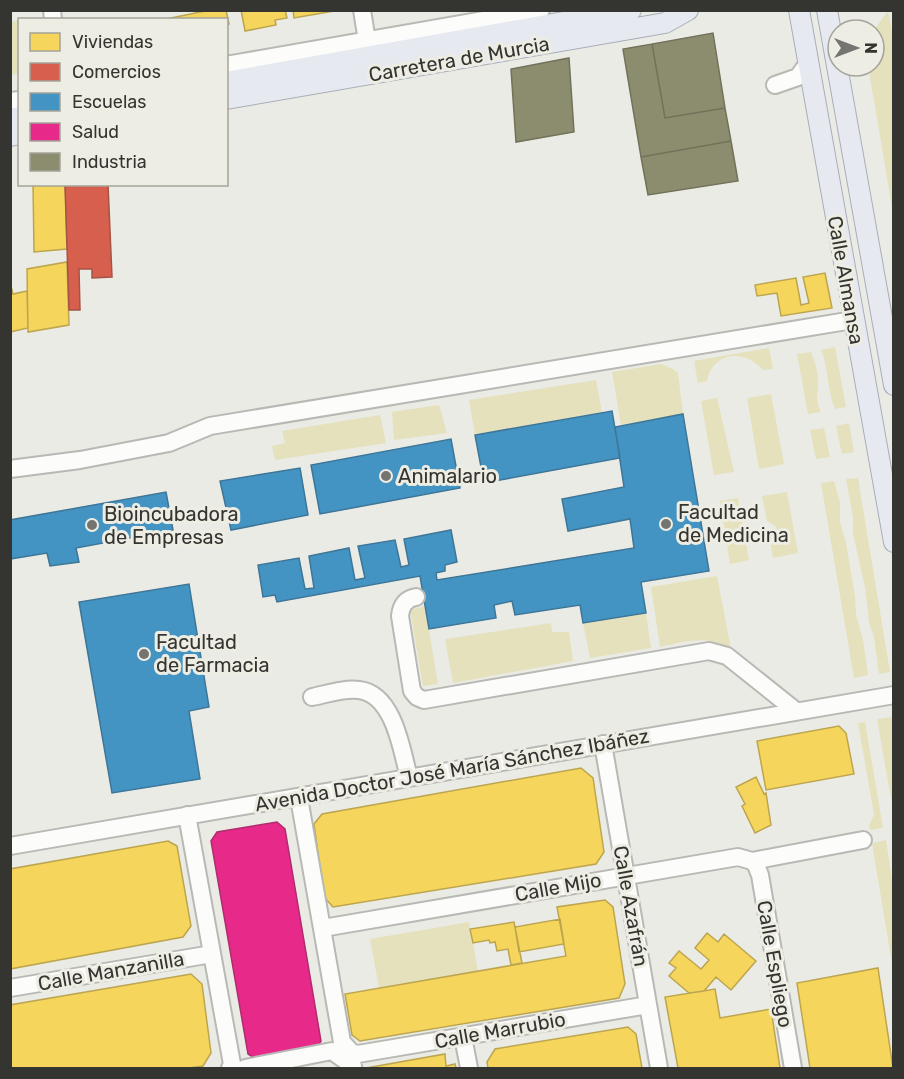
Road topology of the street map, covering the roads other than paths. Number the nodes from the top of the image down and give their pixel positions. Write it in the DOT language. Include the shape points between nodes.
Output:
graph roads {
  1 [pos="362,10"];
  2 [pos="541,10"];
  3 [pos="631,10"];
  4 [pos="688,10"];
  5 [pos="829,11"];
  6 [pos="793,13"];
  7 [pos="367,41"];
  8 [pos="808,63"];
  9 [pos="228,65"];
  10 [pos="228,82"];
  11 [pos="775,85"];
  12 [pos="228,99"];
  13 [pos="853,320"];
  14 [pos="894,385"];
  15 [pos="10,469"];
  16 [pos="894,542"];
  17 [pos="416,597"];
  18 [pos="894,695"];
  19 [pos="312,697"];
  20 [pos="796,711"];
  21 [pos="603,744"];
  22 [pos="409,778"];
  23 [pos="299,798"];
  24 [pos="187,815"];
  25 [pos="863,840"];
  26 [pos="10,846"];
  27 [pos="752,861"];
  28 [pos="626,875"];
  29 [pos="323,928"];
  30 [pos="212,954"];
  31 [pos="10,988"];
  32 [pos="648,1005"];
  33 [pos="464,1037"];
  34 [pos="350,1061"];
  35 [pos="230,1068"];
  36 [pos="245,1068"];
  37 [pos="469,1068"];
  38 [pos="659,1068"];
  39 [pos="793,1068"];
  1 -- 7 [label="street"];
  2 -- 7 [label="street, Carretera de Murcia"];
  3 -- 10 [label="main road, Carretera de Murcia"];
  4 -- 12 [label="main road, Carretera de Murcia" via="665,23"];
  5 -- 6 [label="main road, Calle Almansa"];
  5 -- 14 [label="main road, Calle Almansa"];
  6 -- 8 [label="main road, Calle Almansa"];
  7 -- 9 [label="street, Carretera de Murcia"];
  8 -- 11 [label="street" via="798,77"];
  8 -- 13 [label="main road, Calle Almansa"];
  13 -- 15 [label="street" via="210,426 169,443"];
  13 -- 16 [label="main road, Calle Almansa"];
  17 -- 20 [label="street" via="404,603 400,616 412,690 424,700 709,651 727,657"];
  18 -- 20 [label="street, Avenida Doctor José María Sánchez Ibáñez"];
  19 -- 22 [label="street" via="359,690 383,702"];
  20 -- 21 [label="street, Avenida Doctor José María Sánchez Ibáñez"];
  21 -- 22 [label="street, Avenida Doctor José María Sánchez Ibáñez"];
  21 -- 28 [label="street, Calle Azafrán"];
  22 -- 23 [label="street, Avenida Doctor José María Sánchez Ibáñez"];
  23 -- 24 [label="street, Avenida Doctor José María Sánchez Ibáñez"];
  23 -- 29 [label="street"];
  24 -- 26 [label="street, Avenida Doctor José María Sánchez Ibáñez"];
  24 -- 30 [label="street"];
  25 -- 27 [label="street, Calle Mijo"];
  27 -- 28 [label="street, Calle Mijo" via="738,856"];
  27 -- 39 [label="street, Calle Espliego" via="760,875"];
  28 -- 29 [label="street, Calle Mijo"];
  28 -- 32 [label="street, Calle Azafrán"];
  29 -- 34 [label="street" via="342,1042"];
  30 -- 31 [label="street, Calle Manzanilla"];
  30 -- 35 [label="street"];
  32 -- 33 [label="street, Calle Marrubio"];
  32 -- 38 [label="street, Calle Azafrán"];
  33 -- 34 [label="street, Calle Marrubio" via="358,1054"];
  33 -- 37 [label="street"];
  34 -- 36 [label="street, Calle Marrubio" via="332,1052"];
}
